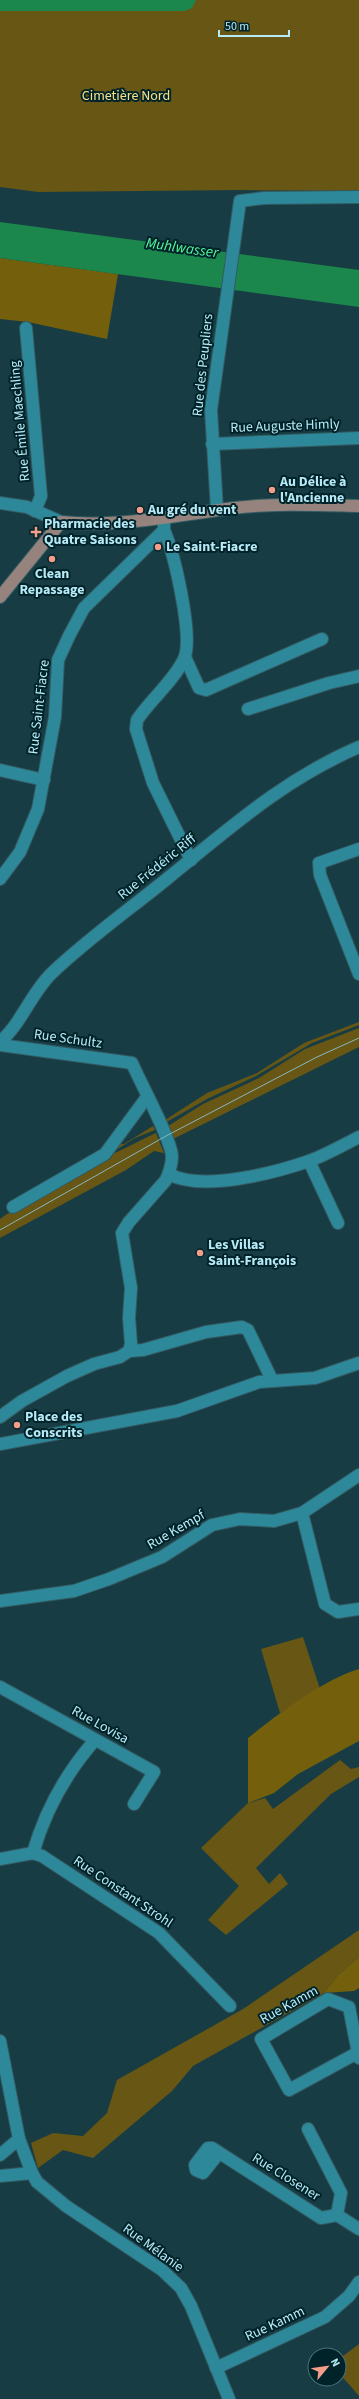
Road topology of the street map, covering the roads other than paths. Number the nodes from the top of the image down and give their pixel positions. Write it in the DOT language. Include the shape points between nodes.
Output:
graph roads {
  1 [pos="359,197"];
  2 [pos="26,328"];
  3 [pos="359,438"];
  4 [pos="212,444"];
  5 [pos="0,503"];
  6 [pos="359,506"];
  7 [pos="217,510"];
  8 [pos="35,511"];
  9 [pos="60,522"];
  10 [pos="164,524"];
  11 [pos="0,597"];
  12 [pos="322,639"];
  13 [pos="185,657"];
  14 [pos="359,676"];
  15 [pos="248,709"];
  16 [pos="359,747"];
  17 [pos="0,770"];
  18 [pos="44,780"];
  19 [pos="359,850"];
  20 [pos="191,860"];
  21 [pos="0,879"];
  22 [pos="359,974"];
  23 [pos="0,1042"];
  24 [pos="0,1045"];
  25 [pos="147,1097"];
  26 [pos="359,1138"];
  27 [pos="309,1161"];
  28 [pos="169,1174"];
  29 [pos="13,1207"];
  30 [pos="338,1223"];
  31 [pos="128,1351"];
  32 [pos="359,1363"];
  33 [pos="272,1380"];
  34 [pos="0,1417"];
  35 [pos="0,1444"];
  36 [pos="359,1474"];
  37 [pos="302,1514"];
  38 [pos="0,1601"];
  39 [pos="359,1609"];
  40 [pos="0,1687"];
  41 [pos="96,1740"];
  42 [pos="134,1804"];
  43 [pos="33,1852"];
  44 [pos="0,1859"];
  45 [pos="230,2006"];
  46 [pos="0,2041"];
  47 [pos="358,2056"];
  48 [pos="308,2129"];
  49 [pos="19,2139"];
  50 [pos="219,2153"];
  51 [pos="0,2155"];
  52 [pos="32,2174"];
  53 [pos="0,2176"];
  54 [pos="337,2215"];
  55 [pos="359,2229"];
  56 [pos="359,2282"];
  57 [pos="216,2368"];
  58 [pos="229,2399"];
  1 -- 4 [label="street, Rue des Peupliers" via="264,198 240,201 211,410"];
  2 -- 8 [label="street, Rue Émile Maechling" via="42,496"];
  3 -- 4 [label="street, Rue Auguste Himly"];
  4 -- 7 [label="street, Rue des Peupliers"];
  5 -- 8 [label="street" via="17,504"];
  6 -- 7 [label="main road" via="280,505"];
  7 -- 10 [label="main road"];
  8 -- 9 [label="street"];
  9 -- 10 [label="main road"];
  9 -- 11 [label="main road"];
  10 -- 13 [label="street" via="182,600 188,648"];
  10 -- 18 [label="street, Rue Saint-Fiacre" via="84,608 69,636 58,660 55,717"];
  12 -- 13 [label="street" via="206,690 199,688"];
  13 -- 20 [label="street" via="162,691 137,720 136,729 153,783"];
  14 -- 15 [label="street"];
  16 -- 20 [label="street, Rue Frédéric Riff" via="319,766 269,797 237,820"];
  17 -- 18 [label="street"];
  18 -- 21 [label="street, Rue Saint-Fiacre" via="38,809 20,852"];
  19 -- 22 [label="street" via="319,863 320,875"];
  20 -- 23 [label="street, Rue Frédéric Riff" via="51,973 16,1024"];
  24 -- 25 [label="street, Rue Schultz" via="132,1063"];
  25 -- 28 [label="street" via="172,1156"];
  25 -- 29 [label="street" via="105,1154"];
  26 -- 27 [label="street"];
  27 -- 28 [label="street" via="224,1182 177,1179"];
  27 -- 30 [label="street"];
  28 -- 31 [label="street" via="122,1233 131,1288 131,1344"];
  31 -- 33 [label="street" via="143,1350 206,1332 242,1327 248,1330"];
  31 -- 34 [label="street" via="120,1357 94,1364 67,1376 22,1401"];
  32 -- 33 [label="street" via="315,1378"];
  33 -- 35 [label="street" via="258,1382 177,1411"];
  36 -- 37 [label="street, Rue Kempf"];
  37 -- 38 [label="street, Rue Kempf" via="274,1521 240,1519 212,1525 162,1557 74,1591"];
  37 -- 39 [label="street" via="325,1604 338,1612"];
  40 -- 41 [label="street, Rue Lovisa"];
  41 -- 42 [label="street, Rue Lovisa" via="154,1772"];
  41 -- 43 [label="street" via="80,1758 58,1793 42,1824"];
  43 -- 44 [label="street"];
  43 -- 45 [label="street, Rue Constant Strohl" via="159,1933"];
  46 -- 49 [label="street"];
  47 -- 47 [label="street, Rue Kamm" via="349,2007 328,1999 261,2039 289,2090"];
  48 -- 54 [label="street" via="341,2193"];
  49 -- 51 [label="street"];
  49 -- 52 [label="street"];
  50 -- 54 [label="street, Rue Closener" via="321,2218"];
  52 -- 53 [label="street"];
  52 -- 57 [label="street, Rue Mélanie" via="37,2182 66,2206 174,2280 187,2296"];
  54 -- 55 [label="street"];
  56 -- 57 [label="street, Rue Kamm" via="349,2296 325,2316"];
  57 -- 58 [label="street, Rue Mélanie"];
}
